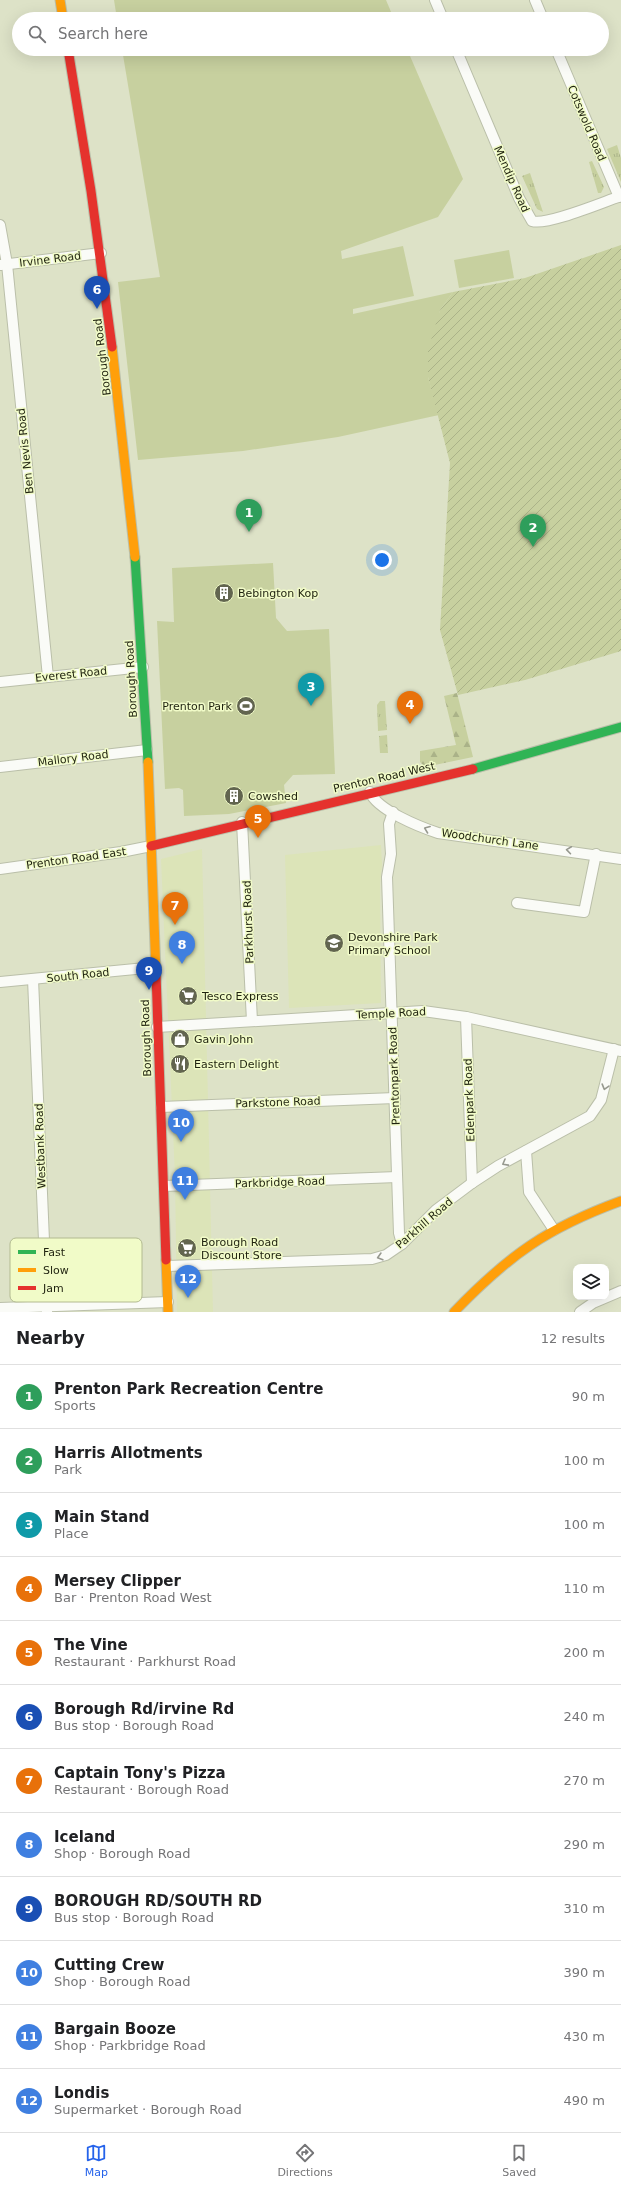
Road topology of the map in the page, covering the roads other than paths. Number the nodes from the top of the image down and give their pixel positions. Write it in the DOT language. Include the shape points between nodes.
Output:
graph roads {
  1 [pos="60,0"];
  2 [pos="436,0"];
  3 [pos="535,0"];
  4 [pos="62,12"];
  5 [pos="441,12"];
  6 [pos="540,12"];
  7 [pos="69,56"];
  8 [pos="459,56"];
  9 [pos="559,56"];
  10 [pos="620,196"];
  11 [pos="0,225"];
  12 [pos="101,253"];
  13 [pos="3,264"];
  14 [pos="143,667"];
  15 [pos="48,677"];
  16 [pos="0,682"];
  17 [pos="620,730"];
  18 [pos="147,750"];
  19 [pos="0,767"];
  20 [pos="370,792"];
  21 [pos="393,812"];
  22 [pos="242,822"];
  23 [pos="151,846"];
  24 [pos="596,854"];
  25 [pos="621,859"];
  26 [pos="0,869"];
  27 [pos="517,903"];
  28 [pos="156,967"];
  29 [pos="33,979"];
  30 [pos="0,982"];
  31 [pos="392,1012"];
  32 [pos="466,1017"];
  33 [pos="252,1021"];
  34 [pos="157,1027"];
  35 [pos="618,1050"];
  36 [pos="395,1098"];
  37 [pos="161,1107"];
  38 [pos="526,1151"];
  39 [pos="397,1177"];
  40 [pos="472,1183"];
  41 [pos="164,1186"];
  42 [pos="621,1201"];
  43 [pos="554,1230"];
  44 [pos="44,1238"];
  45 [pos="402,1244"];
  46 [pos="167,1266"];
  47 [pos="621,1291"];
  48 [pos="168,1307"];
  49 [pos="0,1308"];
  50 [pos="47,1309"];
  51 [pos="454,1312"];
  52 [pos="580,1312"];
  1 -- 4 [label="main road"];
  2 -- 5 [label="street"];
  3 -- 6 [label="street"];
  7 -- 12 [label="main road, Borough Road"];
  8 -- 10 [label="street, Mendip Road" via="519,198 532,221 537,223 553,220"];
  9 -- 10 [label="street, Cotswold Road"];
  11 -- 13 [label="street, Ben Nevis Road"];
  12 -- 13 [label="street, Irvine Road"];
  12 -- 14 [label="main road, Borough Road" via="124,439"];
  13 -- 15 [label="street, Ben Nevis Road"];
  14 -- 15 [label="street, Everest Road"];
  14 -- 18 [label="main road, Borough Road"];
  15 -- 16 [label="street, Everest Road"];
  17 -- 20 [label="main road, Prenton Road West" via="549,750"];
  18 -- 19 [label="street, Mallory Road"];
  18 -- 23 [label="main road, Borough Road"];
  20 -- 21 [label="street, Woodchurch Lane" via="373,799"];
  20 -- 22 [label="main road, Prenton Road West"];
  24 -- 21 [label="street, Woodchurch Lane, one-way" via="438,833"];
  21 -- 31 [label="street, Prentonpark Road" via="389,824 391,854 387,878"];
  22 -- 23 [label="main road, Prenton Road West"];
  22 -- 33 [label="street, Parkhurst Road"];
  23 -- 26 [label="street, Prenton Road East"];
  23 -- 28 [label="main road, Borough Road"];
  24 -- 25 [label="street, Woodchurch Lane"];
  24 -- 27 [label="street" via="584,912"];
  28 -- 29 [label="street, South Road"];
  28 -- 34 [label="main road, Borough Road"];
  29 -- 30 [label="street, South Road"];
  29 -- 44 [label="street, Westbank Road"];
  31 -- 32 [label="street, Temple Road" via="424,1011"];
  31 -- 33 [label="street, Temple Road"];
  31 -- 36 [label="street, Prentonpark Road"];
  32 -- 35 [label="street, Temple Road"];
  32 -- 40 [label="street, Edenpark Road"];
  33 -- 34 [label="street, Temple Road"];
  34 -- 37 [label="main road, Borough Road"];
  35 -- 38 [label="street, Parkhill Road, one-way" via="601,1100 590,1116"];
  36 -- 37 [label="street, Parkstone Road"];
  36 -- 39 [label="street, Prentonpark Road"];
  37 -- 41 [label="main road, Borough Road"];
  38 -- 40 [label="street, Parkhill Road, one-way"];
  38 -- 43 [label="street" via="529,1192"];
  39 -- 41 [label="street, Parkbridge Road"];
  39 -- 45 [label="street, Prentonpark Road" via="399,1233"];
  40 -- 45 [label="street, Parkhill Road" via="436,1210"];
  41 -- 46 [label="main road, Borough Road"];
  42 -- 43 [label="main road"];
  43 -- 51 [label="main road" via="524,1248 490,1276"];
  45 -- 46 [label="street, Parkhill Road, one-way" via="386,1255 372,1259"];
  46 -- 48 [label="main road, Borough Road"];
  47 -- 52 [label="street" via="593,1303"];
  48 -- 50 [label="street"];
  49 -- 50 [label="street"];
}
